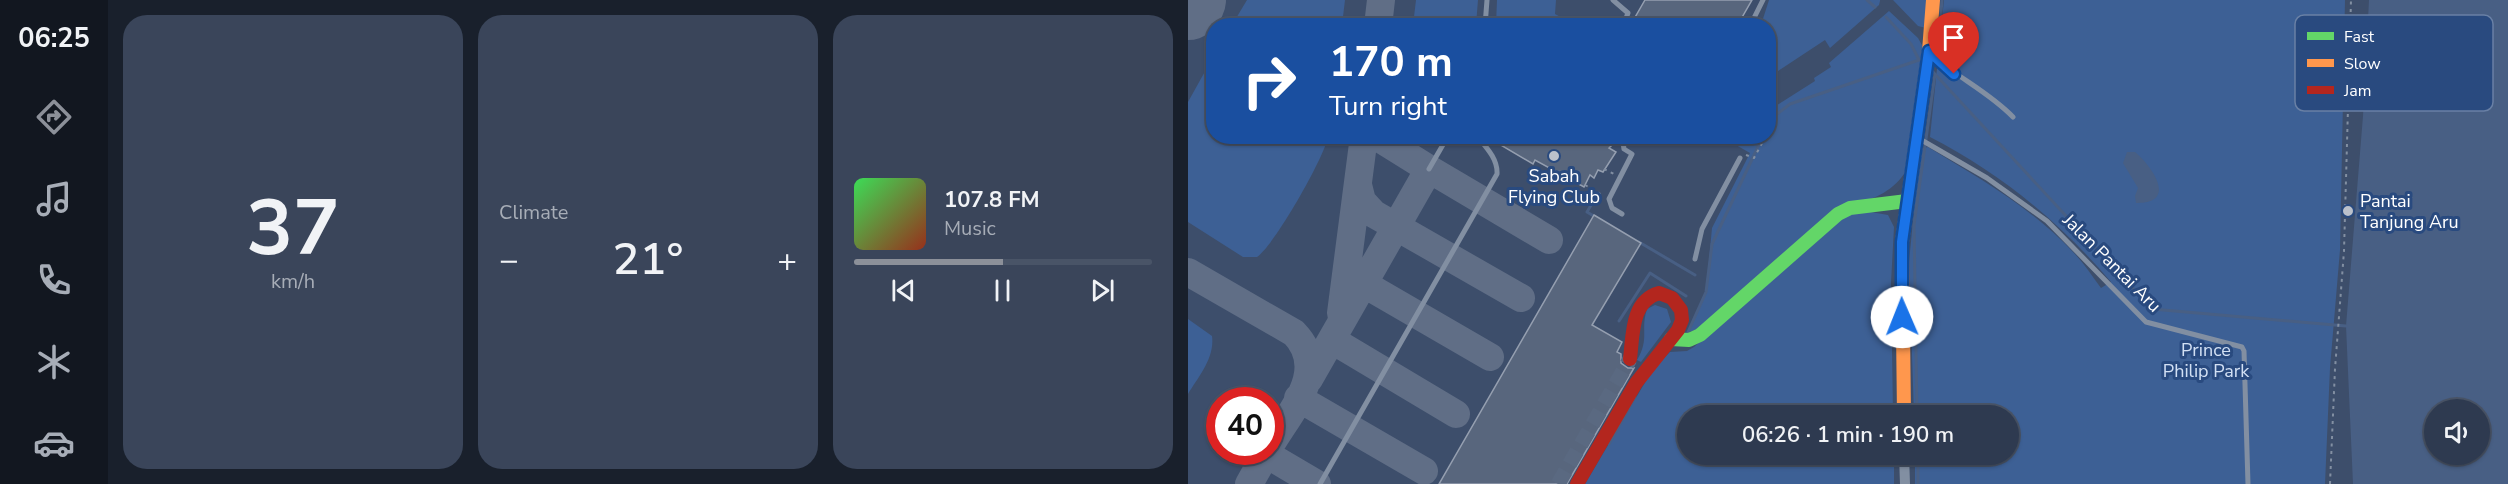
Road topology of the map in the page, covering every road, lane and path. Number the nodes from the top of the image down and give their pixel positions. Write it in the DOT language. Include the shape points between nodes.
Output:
graph roads {
  1 [pos="1487,0"];
  2 [pos="1613,0"];
  3 [pos="1763,0"];
  4 [pos="1933,0"];
  5 [pos="2350,0"];
  6 [pos="2350,15"];
  7 [pos="1486,18"];
  8 [pos="1626,18"];
  9 [pos="1754,18"];
  10 [pos="1929,51"];
  11 [pos="2347,111"];
  12 [pos="2013,117"];
  13 [pos="1917,138"];
  14 [pos="1443,144"];
  15 [pos="1483,144"];
  16 [pos="1623,144"];
  17 [pos="1761,144"];
  18 [pos="1752,157"];
  19 [pos="1740,158"];
  20 [pos="1429,169"];
  21 [pos="1604,169"];
  22 [pos="1620,177"];
  23 [pos="1585,186"];
  24 [pos="1609,199"];
  25 [pos="1906,201"];
  26 [pos="1622,214"];
  27 [pos="1695,259"];
  28 [pos="1671,339"];
  29 [pos="1630,359"];
  30 [pos="1904,405"];
  31 [pos="1904,465"];
  32 [pos="1320,484"];
  33 [pos="1577,484"];
  34 [pos="1905,484"];
  35 [pos="2248,484"];
  36 [pos="2331,484"];
  1 -- 7 [label="lane"];
  2 -- 8 [label="lane" via="1628,13"];
  3 -- 9 [label="lane"];
  4 -- 10 [label="street"];
  5 -- 6 [label="path"];
  10 -- 12 [label="lane" via="1954,74 1996,99"];
  10 -- 13 [label="street"];
  11 -- 36 [label="path"];
  13 -- 25 [label="street"];
  13 -- 35 [label="lane, Jalan Pantai Aru" via="1987,178 2047,220 2146,322 2242,347"];
  14 -- 20 [label="lane"];
  15 -- 32 [label="lane" via="1497,165 1497,174"];
  16 -- 22 [label="lane" via="1632,154"];
  17 -- 18 [label="path"];
  19 -- 27 [label="lane" via="1701,228"];
  21 -- 22 [label="path"];
  22 -- 24 [label="lane"];
  23 -- 24 [label="path"];
  24 -- 26 [label="lane" via="1612,208"];
  25 -- 28 [label="street" via="1850,208 1838,214 1700,335 1689,340"];
  25 -- 30 [label="street" via="1902,281"];
  28 -- 29 [label="street" via="1682,321 1682,309 1675,299 1663,293 1651,294 1638,308"];
  28 -- 33 [label="street" via="1646,367"];
  31 -- 34 [label="street"];
}
